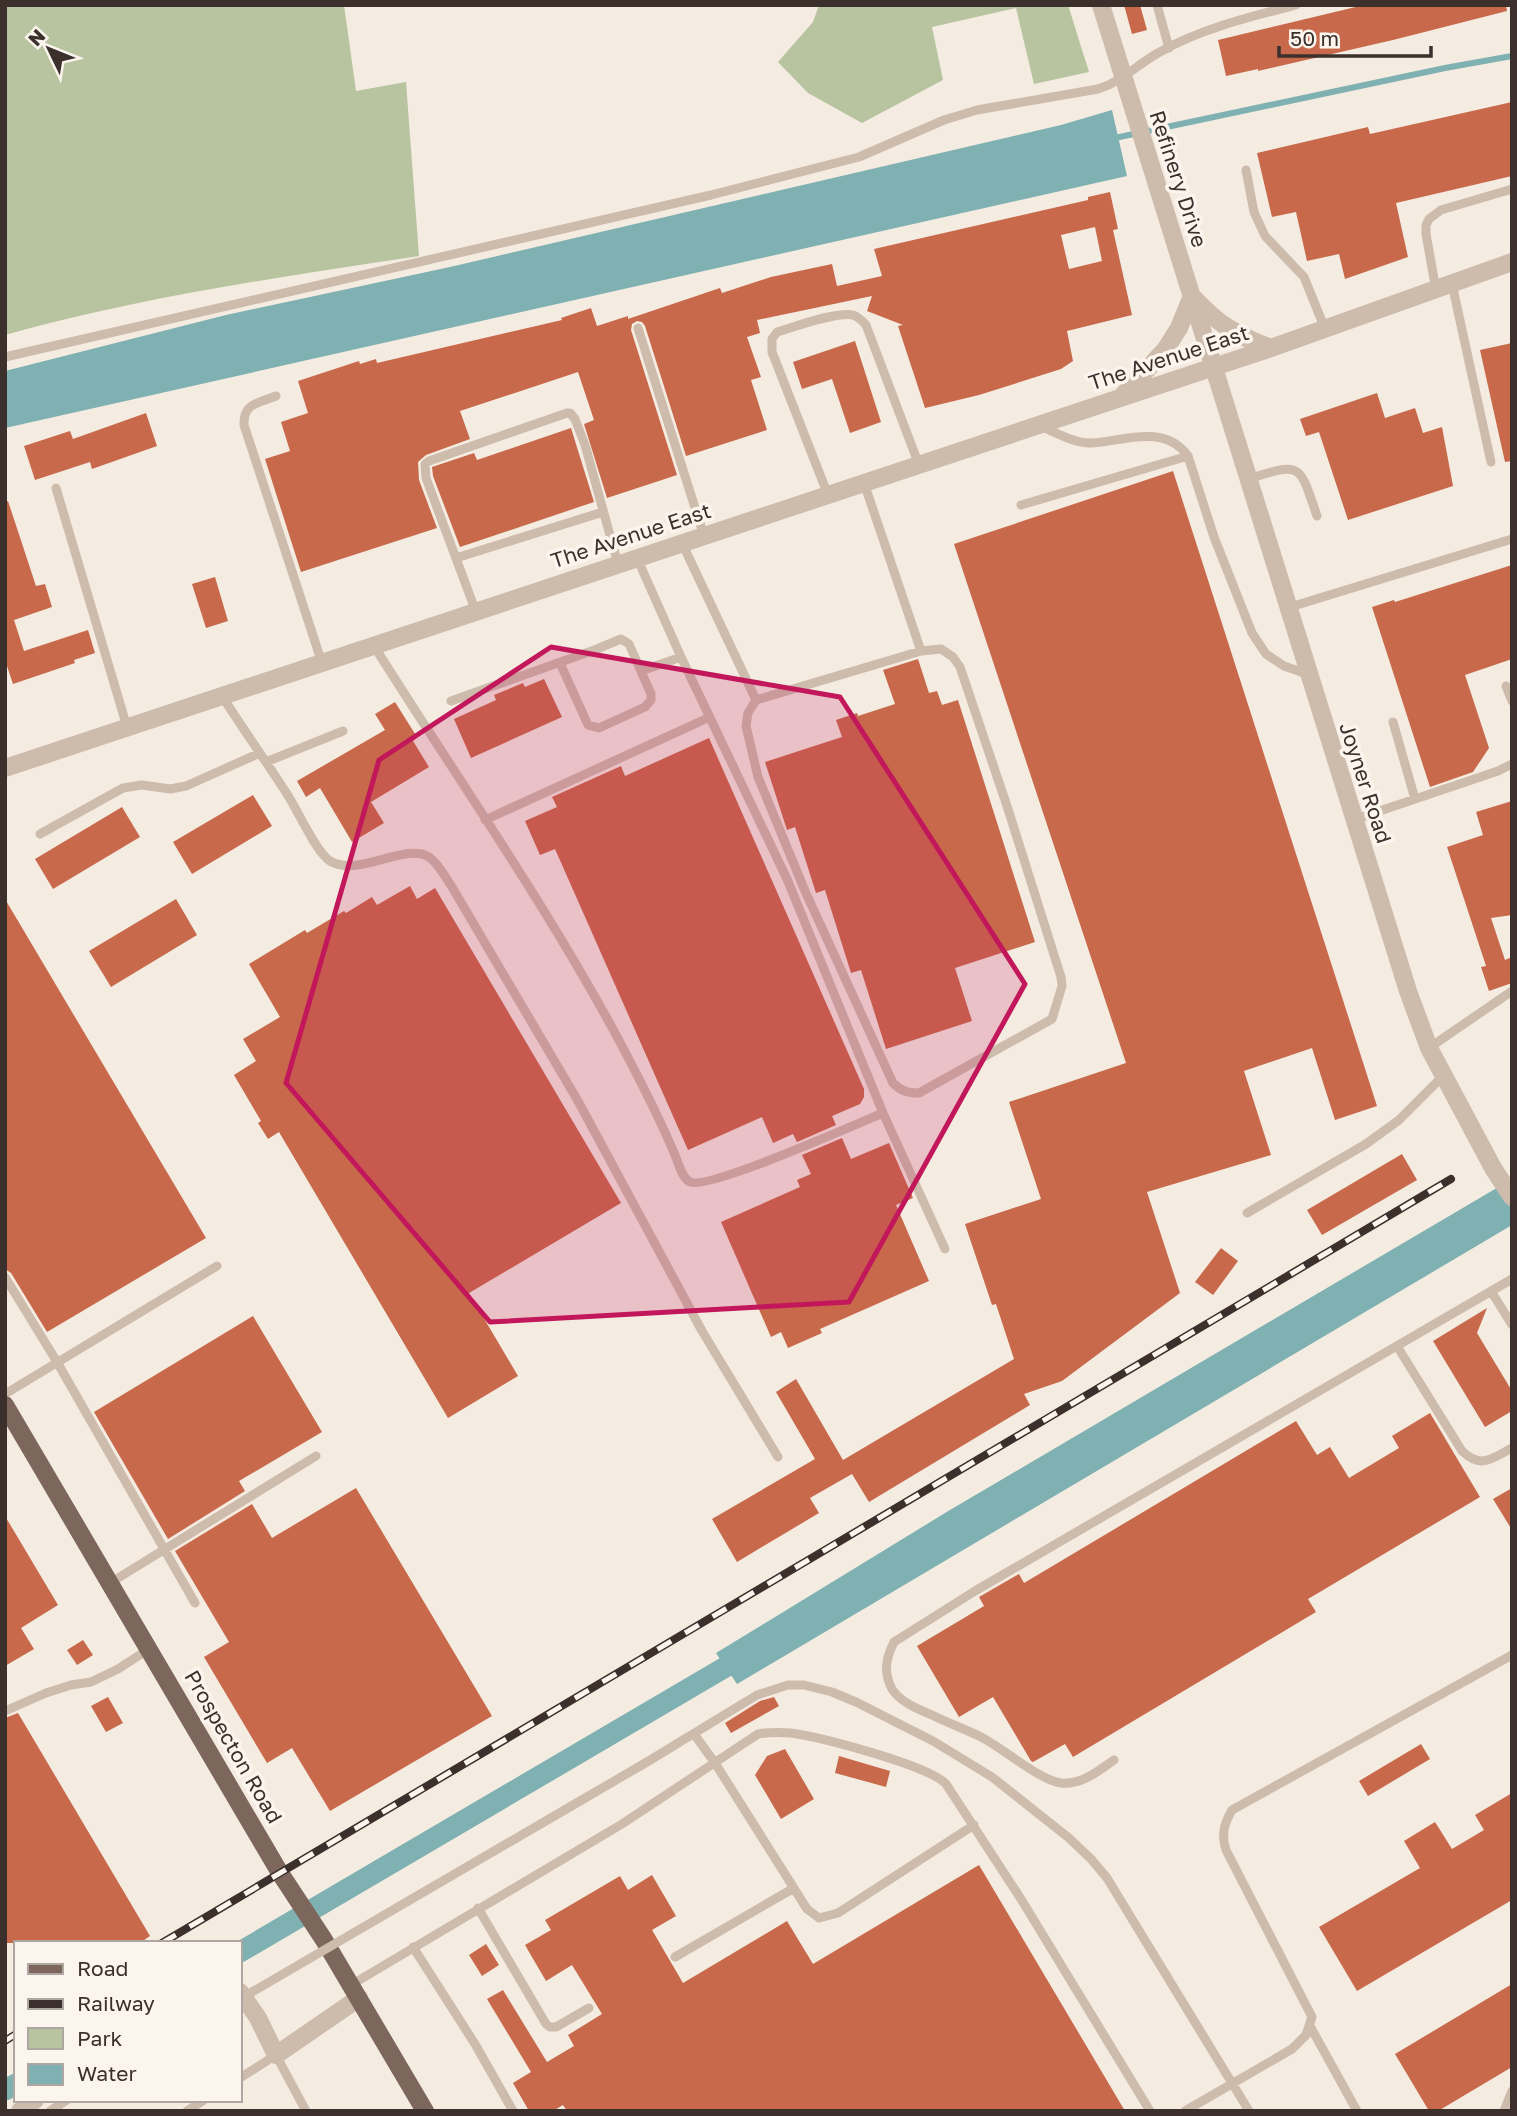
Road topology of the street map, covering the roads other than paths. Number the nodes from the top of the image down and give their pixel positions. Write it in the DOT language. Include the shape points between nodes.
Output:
graph roads {
  1 [pos="1101,5"];
  2 [pos="1157,5"];
  3 [pos="1296,5"];
  4 [pos="1169,48"];
  5 [pos="1123,77"];
  6 [pos="1246,170"];
  7 [pos="1512,189"];
  8 [pos="1512,262"];
  9 [pos="1444,287"];
  10 [pos="1192,296"];
  11 [pos="638,328"];
  12 [pos="1325,329"];
  13 [pos="1271,348"];
  14 [pos="5,357"];
  15 [pos="1214,367"];
  16 [pos="276,396"];
  17 [pos="1119,398"];
  18 [pos="1039,425"];
  19 [pos="1188,456"];
  20 [pos="1491,462"];
  21 [pos="919,465"];
  22 [pos="1248,479"];
  23 [pos="864,483"];
  24 [pos="56,488"];
  25 [pos="828,495"];
  26 [pos="1021,505"];
  27 [pos="603,512"];
  28 [pos="1317,516"];
  29 [pos="704,536"];
  30 [pos="1512,540"];
  31 [pos="682,543"];
  32 [pos="456,558"];
  33 [pos="637,558"];
  34 [pos="618,564"];
  35 [pos="1287,608"];
  36 [pos="476,612"];
  37 [pos="374,646"];
  38 [pos="921,651"];
  39 [pos="681,657"];
  40 [pos="322,663"];
  41 [pos="560,663"];
  42 [pos="641,671"];
  43 [pos="1307,674"];
  44 [pos="1506,686"];
  45 [pos="222,696"];
  46 [pos="756,700"];
  47 [pos="451,701"];
  48 [pos="1512,701"];
  49 [pos="710,717"];
  50 [pos="1393,722"];
  51 [pos="127,727"];
  52 [pos="343,732"];
  53 [pos="260,753"];
  54 [pos="266,762"];
  55 [pos="1512,764"];
  56 [pos="5,768"];
  57 [pos="1415,799"];
  58 [pos="485,820"];
  59 [pos="1353,820"];
  60 [pos="40,834"];
  61 [pos="1512,991"];
  62 [pos="1429,1048"];
  63 [pos="1444,1075"];
  64 [pos="883,1113"];
  65 [pos="1512,1197"];
  66 [pos="1247,1213"];
  67 [pos="945,1250"];
  68 [pos="217,1266"];
  69 [pos="5,1277"];
  70 [pos="1512,1279"];
  71 [pos="1491,1291"];
  72 [pos="1512,1325"];
  73 [pos="1397,1346"];
  74 [pos="57,1362"];
  75 [pos="5,1394"];
  76 [pos="5,1405"];
  77 [pos="1512,1448"];
  78 [pos="316,1456"];
  79 [pos="778,1457"];
  80 [pos="163,1550"];
  81 [pos="110,1583"];
  82 [pos="195,1603"];
  83 [pos="149,1649"];
  84 [pos="1512,1655"];
  85 [pos="5,1711"];
  86 [pos="694,1734"];
  87 [pos="1114,1760"];
  88 [pos="715,1763"];
  89 [pos="974,1825"];
  90 [pos="794,1888"];
  91 [pos="478,1908"];
  92 [pos="413,1947"];
  93 [pos="675,1957"];
  94 [pos="355,1992"];
  95 [pos="242,1995"];
  96 [pos="242,1998"];
  97 [pos="589,2008"];
  98 [pos="1310,2026"];
  99 [pos="276,2055"];
  100 [pos="242,2077"];
  101 [pos="1233,2083"];
  102 [pos="1512,2091"];
  103 [pos="306,2111"];
  104 [pos="425,2111"];
  105 [pos="513,2111"];
  106 [pos="1150,2111"];
  107 [pos="1185,2111"];
  108 [pos="1249,2111"];
  109 [pos="1357,2111"];
  110 [pos="1504,2111"];
  1 -- 5 [label="street, Refinery Drive"];
  2 -- 4 [label="lane"];
  3 -- 4 [label="lane" via="1227,23"];
  4 -- 5 [label="lane"];
  5 -- 10 [label="street, Refinery Drive"];
  5 -- 14 [label="lane" via="1098,89 977,110 859,157 711,195"];
  6 -- 12 [label="lane" via="1254,212 1265,236 1304,277"];
  7 -- 9 [label="lane" via="1441,210 1429,219 1426,234"];
  8 -- 9 [label="street, The Avenue East"];
  9 -- 12 [label="street, The Avenue East"];
  9 -- 20 [label="lane"];
  10 -- 13 [label="street, The Avenue East" via="1224,326"];
  10 -- 15 [label="street, Refinery Drive"];
  10 -- 17 [label="street" via="1165,350"];
  11 -- 29 [label="lane"];
  12 -- 13 [label="street, The Avenue East"];
  13 -- 15 [label="street, The Avenue East"];
  15 -- 17 [label="street, The Avenue East"];
  15 -- 22 [label="street, Joyner Road"];
  16 -- 40 [label="lane" via="248,407 244,425"];
  17 -- 18 [label="street, The Avenue East"];
  18 -- 19 [label="lane" via="1090,444 1141,436 1171,440"];
  18 -- 21 [label="street, The Avenue East"];
  19 -- 26 [label="lane"];
  19 -- 43 [label="lane" via="1252,633 1266,654"];
  21 -- 23 [label="street, The Avenue East"];
  21 -- 25 [label="lane" via="861,318 842,314 777,332 772,352"];
  22 -- 28 [label="lane" via="1294,469 1305,481"];
  22 -- 35 [label="street, Joyner Road"];
  23 -- 25 [label="street, The Avenue East"];
  23 -- 38 [label="lane"];
  24 -- 51 [label="lane"];
  25 -- 29 [label="street, The Avenue East"];
  27 -- 32 [label="lane"];
  27 -- 32 [label="lane" via="575,419 567,413 425,464"];
  27 -- 34 [label="lane"];
  29 -- 31 [label="street, The Avenue East"];
  30 -- 35 [label="lane"];
  31 -- 33 [label="street, The Avenue East"];
  31 -- 46 [label="lane"];
  32 -- 36 [label="lane"];
  33 -- 34 [label="street, The Avenue East"];
  33 -- 39 [label="lane"];
  34 -- 36 [label="street, The Avenue East"];
  35 -- 43 [label="street, Joyner Road"];
  36 -- 37 [label="street, The Avenue East"];
  37 -- 40 [label="street, The Avenue East"];
  37 -- 58 [label="lane"];
  38 -- 46 [label="lane"];
  38 -- 46 [label="lane" via="942,649 960,667 1062,986 1052,1019 919,1093 893,1083 784,840 749,745 748,713"];
  39 -- 42 [label="lane"];
  39 -- 49 [label="lane"];
  40 -- 45 [label="street, The Avenue East"];
  41 -- 42 [label="lane" via="621,639 629,644"];
  41 -- 42 [label="lane" via="594,728 648,705 651,694"];
  41 -- 47 [label="lane"];
  43 -- 59 [label="street, Joyner Road"];
  44 -- 48 [label="lane"];
  45 -- 51 [label="street, The Avenue East"];
  45 -- 53 [label="lane"];
  49 -- 58 [label="lane"];
  49 -- 64 [label="lane" via="787,878"];
  50 -- 57 [label="lane"];
  51 -- 56 [label="street, The Avenue East"];
  52 -- 54 [label="lane"];
  53 -- 54 [label="lane"];
  53 -- 60 [label="lane" via="186,786 123,788"];
  54 -- 79 [label="lane" via="321,853 330,860 342,865 363,864 417,853 436,864 578,1101 702,1331"];
  55 -- 57 [label="lane"];
  57 -- 59 [label="lane"];
  58 -- 64 [label="lane" via="606,1016 688,1181 710,1181"];
  59 -- 62 [label="street, Joyner Road"];
  61 -- 62 [label="lane"];
  62 -- 63 [label="street, Joyner Road"];
  63 -- 65 [label="street, Joyner Road"];
  63 -- 66 [label="lane" via="1399,1120 1366,1144"];
  64 -- 67 [label="lane"];
  68 -- 74 [label="lane"];
  69 -- 74 [label="lane"];
  70 -- 71 [label="lane"];
  71 -- 72 [label="lane"];
  71 -- 73 [label="lane"];
  73 -- 77 [label="lane" via="1470,1459 1489,1460"];
  73 -- 87 [label="lane" via="894,1642 886,1671 892,1690 906,1703 983,1738 1059,1783 1090,1777"];
  74 -- 75 [label="lane"];
  74 -- 80 [label="lane"];
  76 -- 81 [label="main road, Prospecton Road"];
  78 -- 80 [label="lane"];
  80 -- 81 [label="lane"];
  80 -- 82 [label="lane"];
  81 -- 83 [label="main road, Prospecton Road"];
  83 -- 85 [label="lane" via="90,1682 46,1693"];
  83 -- 94 [label="main road, Prospecton Road"];
  84 -- 98 [label="lane" via="1232,1810 1222,1836 1226,1850 1312,2017"];
  86 -- 88 [label="lane"];
  86 -- 96 [label="lane, bridge"];
  86 -- 101 [label="lane" via="757,1695 804,1685 856,1702 992,1776 1069,1838 1107,1878"];
  88 -- 89 [label="lane" via="758,1734 792,1733 854,1748 941,1779"];
  88 -- 90 [label="lane"];
  88 -- 91 [label="lane"];
  89 -- 90 [label="lane" via="827,1917 818,1918 807,1909"];
  89 -- 106 [label="lane"];
  90 -- 93 [label="lane"];
  91 -- 92 [label="lane"];
  91 -- 97 [label="lane" via="546,2024 556,2026"];
  92 -- 94 [label="lane"];
  92 -- 105 [label="lane"];
  94 -- 99 [label="street"];
  94 -- 104 [label="main road, Prospecton Road"];
  95 -- 99 [label="street"];
  98 -- 101 [label="lane" via="1292,2049"];
  98 -- 109 [label="lane"];
  99 -- 100 [label="lane"];
  99 -- 103 [label="lane"];
  101 -- 107 [label="lane"];
  101 -- 108 [label="lane"];
  102 -- 110 [label="lane"];
}
